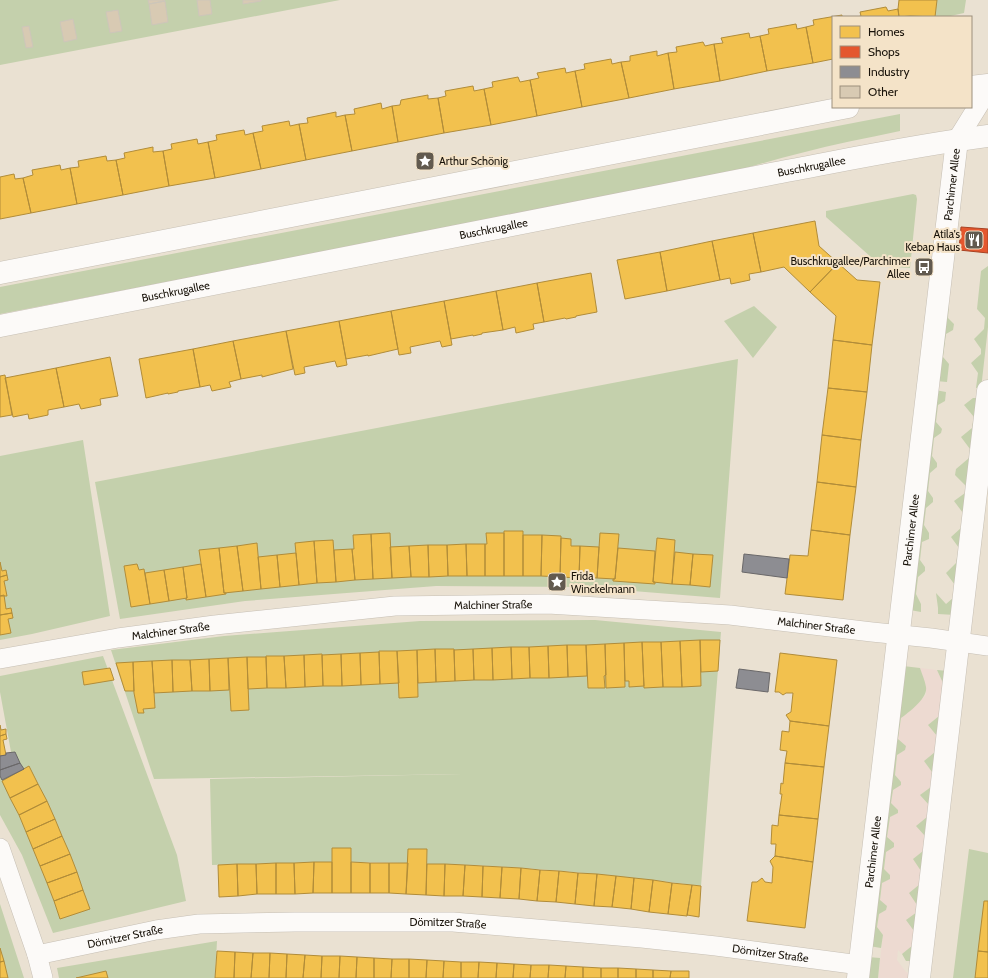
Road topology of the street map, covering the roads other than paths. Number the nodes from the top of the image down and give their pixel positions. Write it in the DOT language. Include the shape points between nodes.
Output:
graph roads {
  1 [pos="988,85"];
  2 [pos="972,87"];
  3 [pos="988,90"];
  4 [pos="843,108"];
  5 [pos="988,136"];
  6 [pos="957,140"];
  7 [pos="0,273"];
  8 [pos="0,326"];
  9 [pos="988,391"];
  10 [pos="898,635"];
  11 [pos="959,642"];
  12 [pos="988,646"];
  13 [pos="0,660"];
  14 [pos="0,848"];
  15 [pos="37,955"];
  16 [pos="859,972"];
  17 [pos="43,978"];
  18 [pos="920,978"];
  1 -- 2 [label="main road"];
  3 -- 6 [label="street, Parchimer Allee"];
  4 -- 7 [label="main road"];
  5 -- 6 [label="main road, Buschkrugallee"];
  6 -- 8 [label="main road, Buschkrugallee" via="755,177"];
  6 -- 10 [label="main road, Parchimer Allee"];
  9 -- 11 [label="main road"];
  10 -- 11 [label="street, Malchiner Straße"];
  10 -- 13 [label="street, Malchiner Straße" via="730,616 548,604 395,606 118,638"];
  10 -- 16 [label="main road, Parchimer Allee"];
  11 -- 12 [label="street, Malchiner Straße"];
  11 -- 18 [label="main road"];
  14 -- 15 [label="street"];
  15 -- 16 [label="street, Dömitzer Straße" via="156,930 199,924 453,922 716,946"];
  15 -- 17 [label="street"];
}
